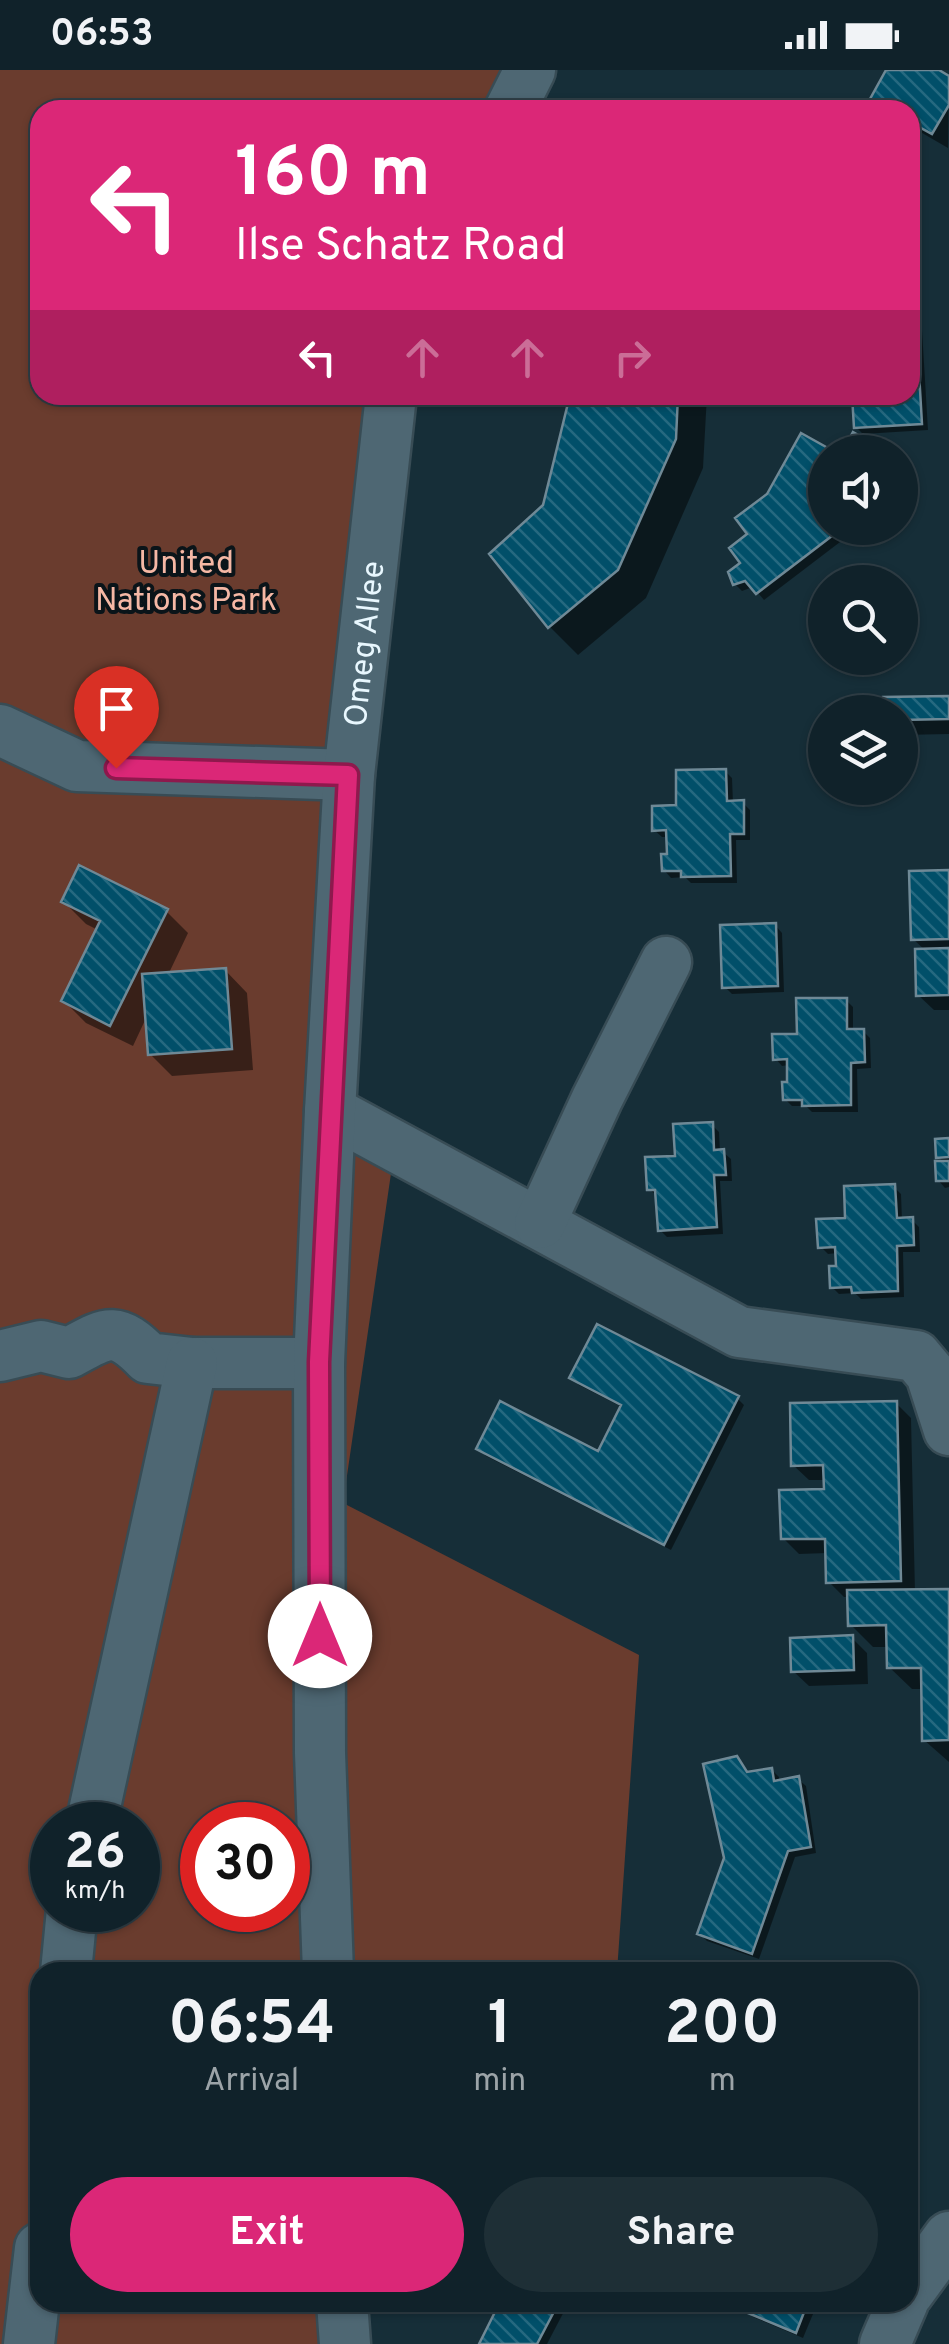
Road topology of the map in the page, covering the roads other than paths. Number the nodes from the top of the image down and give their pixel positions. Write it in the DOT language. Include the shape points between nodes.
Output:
graph roads {
  1 [pos="530,70"];
  2 [pos="515,100"];
  3 [pos="390,405"];
  4 [pos="0,730"];
  5 [pos="348,775"];
  6 [pos="666,962"];
  7 [pos="330,1111"];
  8 [pos="540,1223"];
  9 [pos="0,1356"];
  10 [pos="319,1362"];
  11 [pos="192,1363"];
  12 [pos="949,1430"];
  13 [pos="95,1802"];
  14 [pos="70,1932"];
  15 [pos="67,1962"];
  16 [pos="328,1962"];
  17 [pos="949,2237"];
  18 [pos="918,2279"];
  19 [pos="33,2312"];
  20 [pos="342,2312"];
  21 [pos="899,2312"];
  22 [pos="29,2344"];
  23 [pos="344,2344"];
  24 [pos="885,2344"];
  1 -- 2 [label="street"];
  3 -- 5 [label="street, Omeg Allee"];
  4 -- 5 [label="street" via="78,766"];
  5 -- 7 [label="street, Omeg Allee"];
  6 -- 8 [label="street"];
  7 -- 8 [label="street"];
  7 -- 10 [label="street, Omeg Allee"];
  8 -- 12 [label="street" via="739,1332 916,1356 931,1374"];
  9 -- 11 [label="street" via="41,1346 69,1353 116,1335 148,1358"];
  10 -- 11 [label="street"];
  10 -- 16 [label="street, Omeg Allee"];
  11 -- 13 [label="street"];
  14 -- 15 [label="street"];
  17 -- 18 [label="street"];
  19 -- 22 [label="street"];
  20 -- 23 [label="street"];
  21 -- 24 [label="street"];
}
